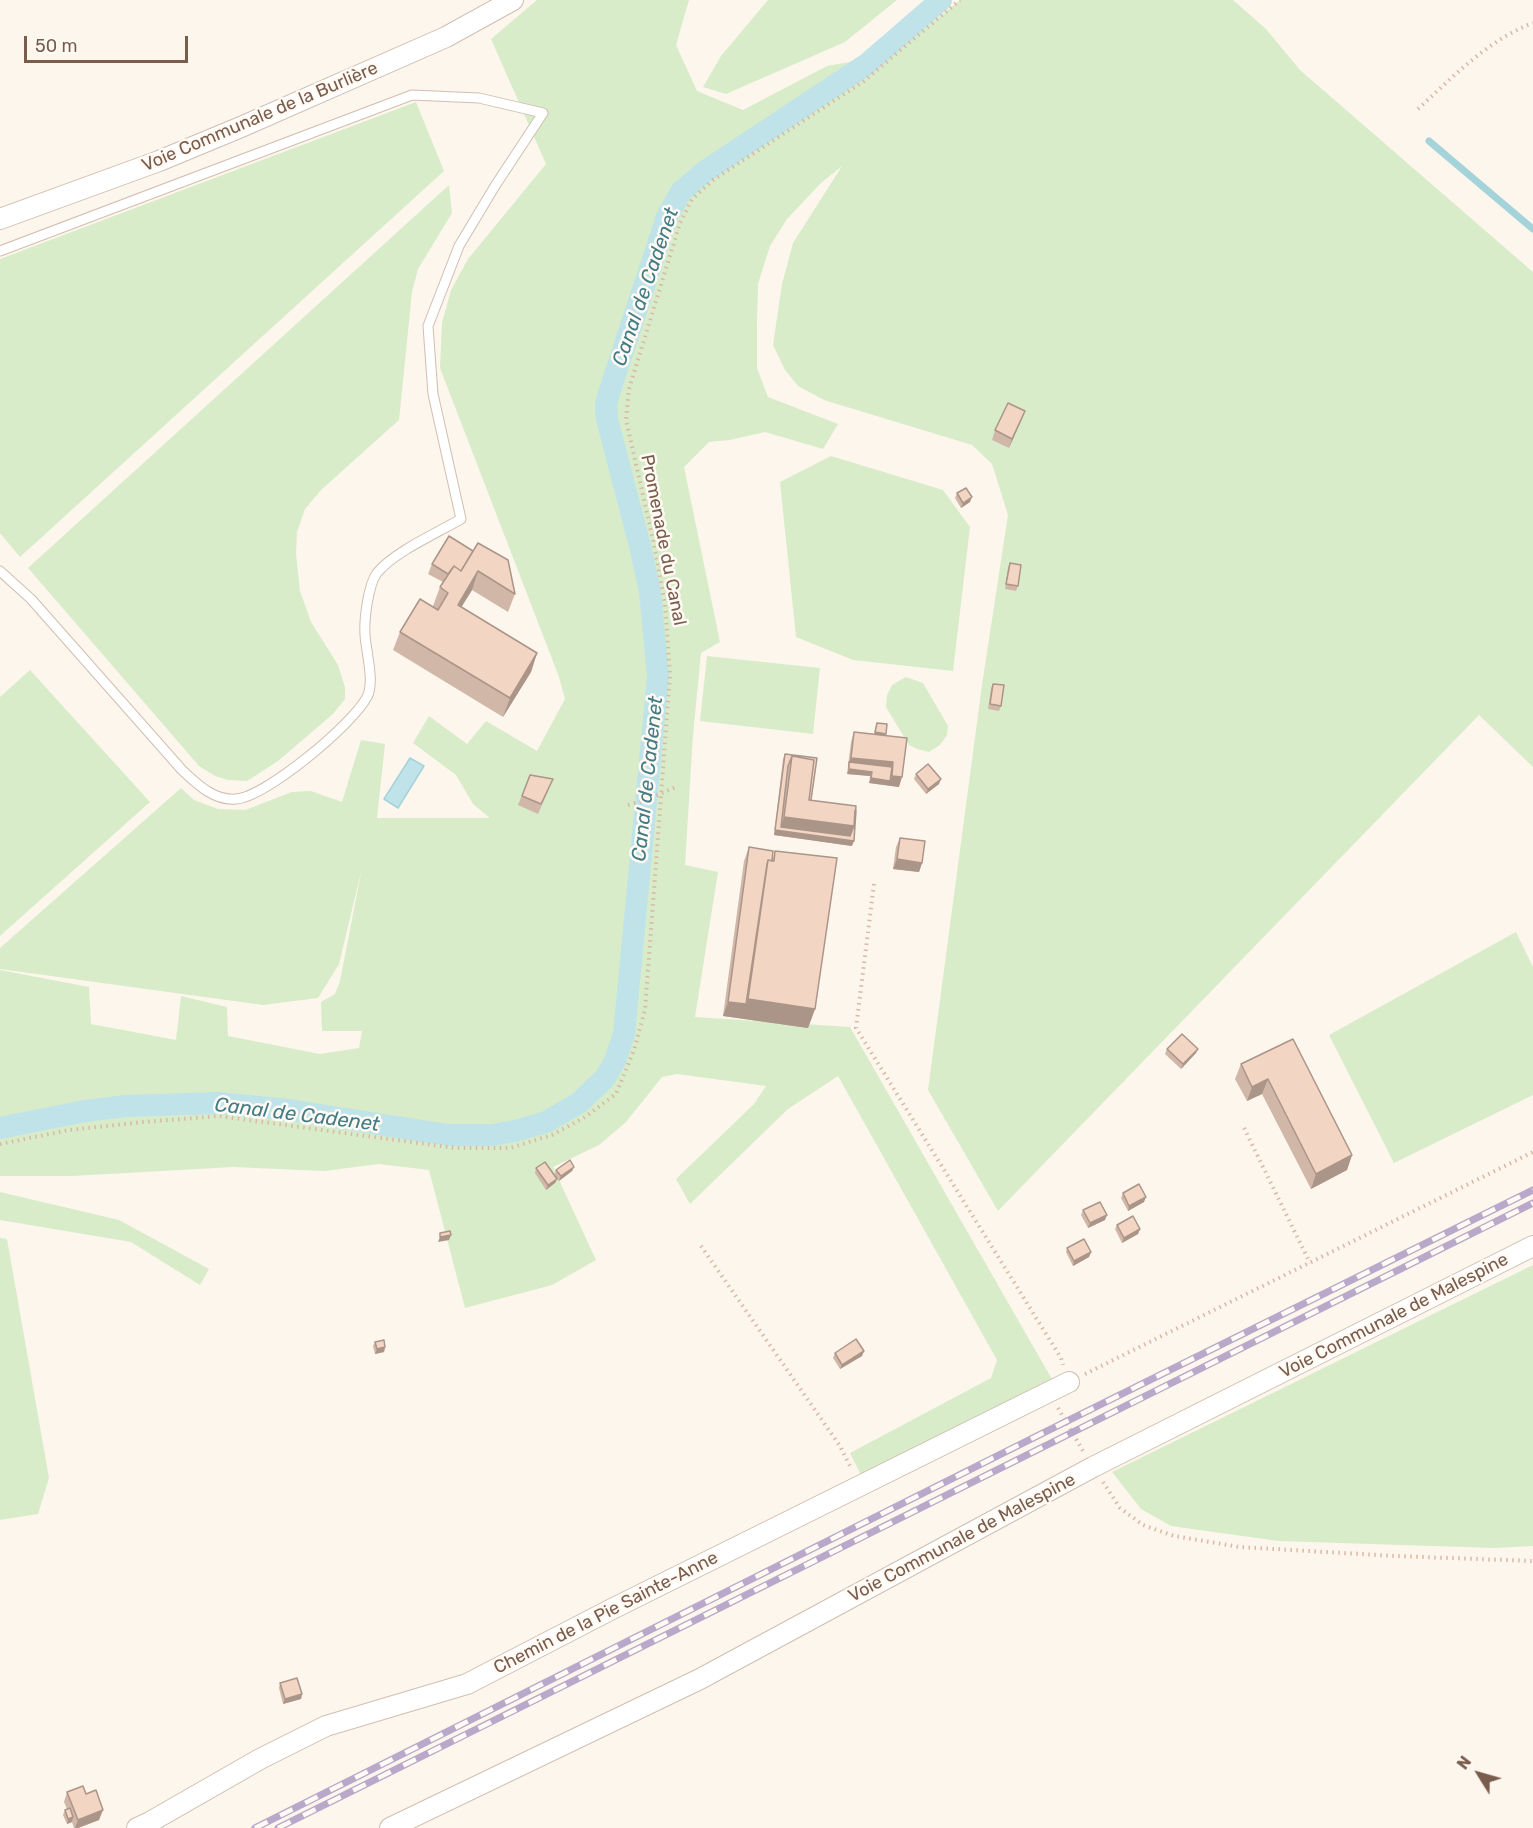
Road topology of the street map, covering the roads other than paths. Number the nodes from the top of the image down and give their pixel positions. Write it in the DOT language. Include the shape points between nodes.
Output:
graph roads {
  1 [pos="513,0"];
  2 [pos="0,219"];
  3 [pos="0,251"];
  4 [pos="0,572"];
  5 [pos="1533,1246"];
  6 [pos="1069,1382"];
  7 [pos="137,1828"];
  8 [pos="390,1828"];
  1 -- 2 [label="street, Voie Communale de la Burlière" via="446,37 241,127"];
  3 -- 4 [label="lane" via="412,95 479,98 543,113 459,246 428,326 433,394 461,519 394,557 376,574 368,596 365,634 369,696 316,750 256,794 237,799 208,792 182,770 31,599"];
  5 -- 8 [label="street, Voie Communale de Malespine" via="1094,1467 700,1679"];
  6 -- 7 [label="street, Chemin de la Pie Sainte-Anne" via="467,1684 327,1726"];
}
